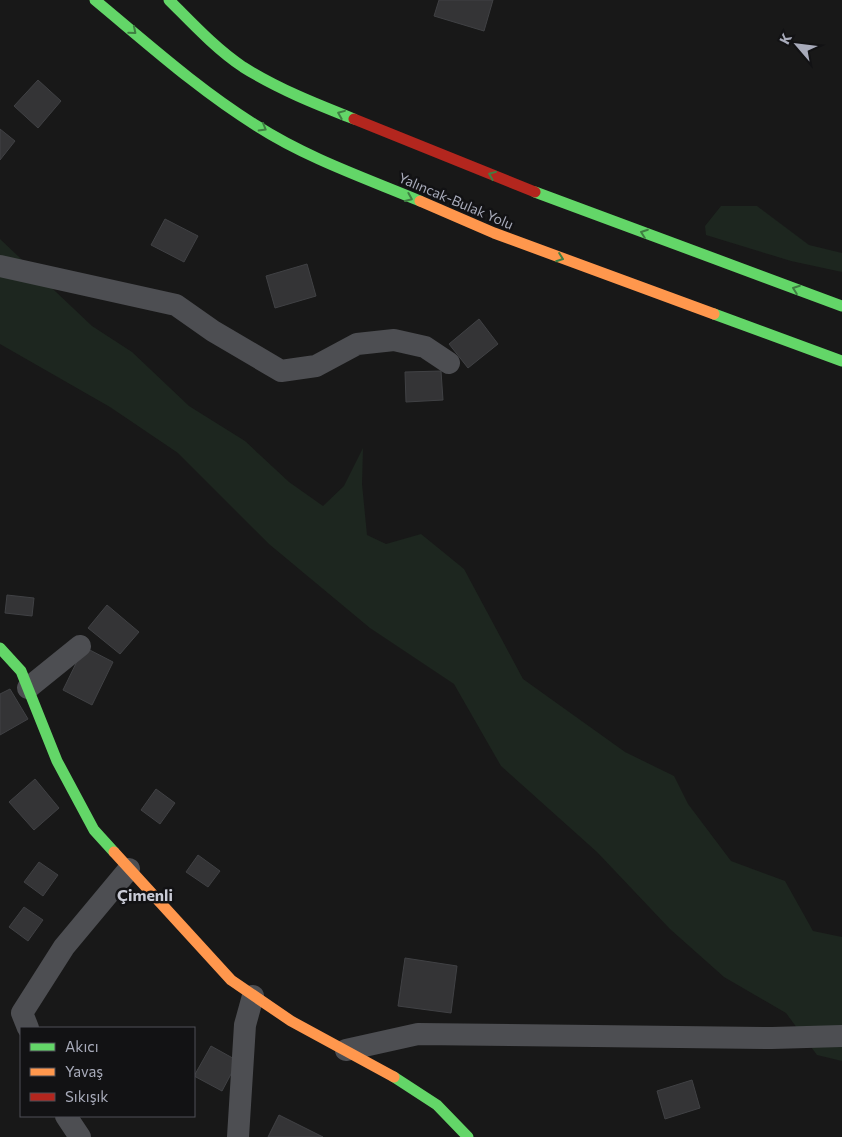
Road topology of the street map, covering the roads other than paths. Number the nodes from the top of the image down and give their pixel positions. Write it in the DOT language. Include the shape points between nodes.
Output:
graph roads {
  1 [pos="95,0"];
  2 [pos="169,0"];
  3 [pos="0,266"];
  4 [pos="842,306"];
  5 [pos="842,361"];
  6 [pos="449,363"];
  7 [pos="80,646"];
  8 [pos="0,648"];
  9 [pos="28,688"];
  10 [pos="129,869"];
  11 [pos="253,996"];
  12 [pos="28,1027"];
  13 [pos="842,1036"];
  14 [pos="346,1050"];
  15 [pos="67,1117"];
  16 [pos="80,1137"];
  17 [pos="238,1137"];
  18 [pos="468,1137"];
  1 -- 5 [label="main road, Yalıncak-Bulak Yolu, one-way" via="194,82 258,126 323,160 494,234"];
  4 -- 2 [label="main road, one-way" via="547,197 300,98 242,66"];
  3 -- 6 [label="street" via="176,305 281,371 316,366 358,344 394,340 425,347"];
  7 -- 9 [label="street"];
  8 -- 9 [label="main road" via="21,671"];
  9 -- 10 [label="main road" via="56,761 94,830"];
  10 -- 11 [label="main road" via="231,980"];
  10 -- 12 [label="street" via="64,947 22,1013"];
  11 -- 14 [label="main road" via="291,1022"];
  11 -- 17 [label="street" via="245,1025"];
  13 -- 14 [label="street" via="418,1034"];
  14 -- 18 [label="main road" via="437,1105"];
  15 -- 16 [label="street"];
}
